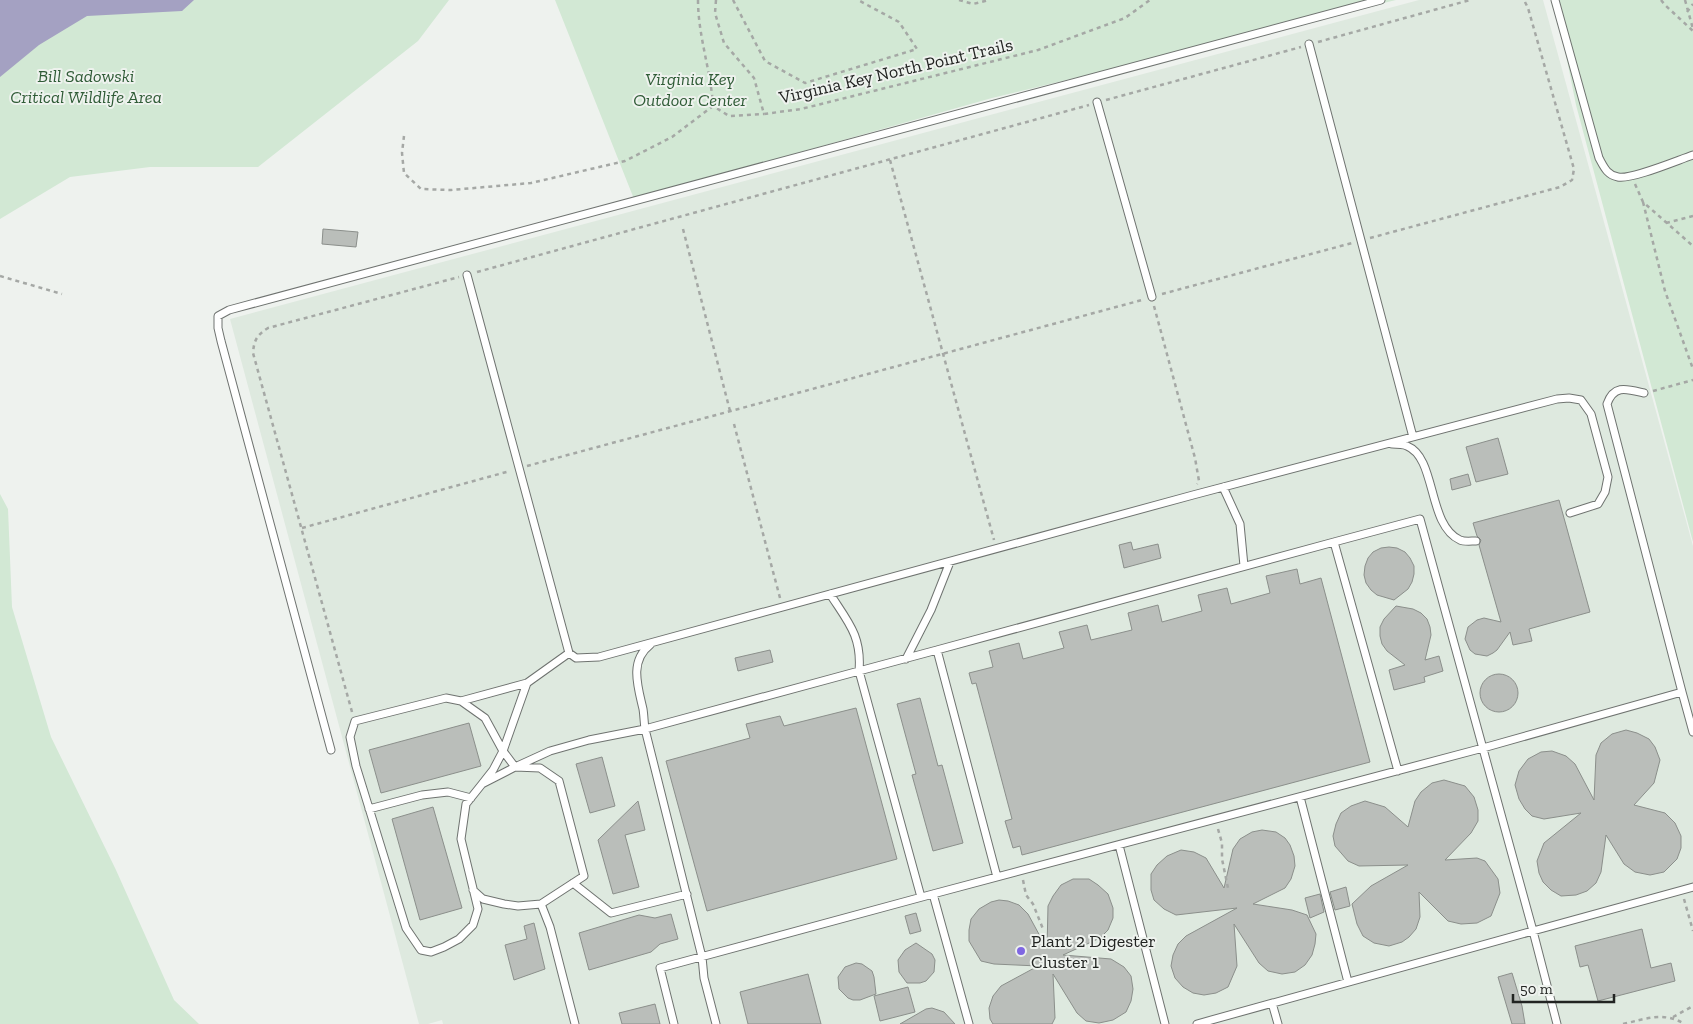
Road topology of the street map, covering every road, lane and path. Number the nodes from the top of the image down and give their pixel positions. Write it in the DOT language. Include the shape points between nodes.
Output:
graph roads {
  1 [pos="698,0"];
  2 [pos="716,0"];
  3 [pos="733,0"];
  4 [pos="858,0"];
  5 [pos="959,0"];
  6 [pos="989,0"];
  7 [pos="1150,0"];
  8 [pos="1381,0"];
  9 [pos="1470,0"];
  10 [pos="1524,0"];
  11 [pos="1555,0"];
  12 [pos="1661,0"];
  13 [pos="1685,0"];
  14 [pos="1693,4"];
  15 [pos="1687,12"];
  16 [pos="1693,30"];
  17 [pos="1309,44"];
  18 [pos="1097,102"];
  19 [pos="713,106"];
  20 [pos="764,114"];
  21 [pos="404,136"];
  22 [pos="1693,155"];
  23 [pos="889,159"];
  24 [pos="1631,176"];
  25 [pos="1643,202"];
  26 [pos="1693,216"];
  27 [pos="1666,223"];
  28 [pos="683,229"];
  29 [pos="1361,241"];
  30 [pos="1693,246"];
  31 [pos="467,275"];
  32 [pos="0,276"];
  33 [pos="62,294"];
  34 [pos="1152,297"];
  35 [pos="943,354"];
  36 [pos="1693,369"];
  37 [pos="1693,380"];
  38 [pos="1644,393"];
  39 [pos="730,411"];
  40 [pos="734,424"];
  41 [pos="1413,437"];
  42 [pos="1387,444"];
  43 [pos="519,468"];
  44 [pos="1223,487"];
  45 [pos="1193,495"];
  46 [pos="1570,513"];
  47 [pos="302,528"];
  48 [pos="1476,541"];
  49 [pos="1334,542"];
  50 [pos="996,549"];
  51 [pos="950,562"];
  52 [pos="1244,566"];
  53 [pos="830,594"];
  54 [pos="782,607"];
  55 [pos="655,642"];
  56 [pos="937,650"];
  57 [pos="569,654"];
  58 [pos="906,658"];
  59 [pos="859,671"];
  60 [pos="527,683"];
  61 [pos="1682,692"];
  62 [pos="461,701"];
  63 [pos="355,721"];
  64 [pos="645,729"];
  65 [pos="1693,732"];
  66 [pos="1483,748"];
  67 [pos="331,750"];
  68 [pos="503,751"];
  69 [pos="515,767"];
  70 [pos="1398,771"];
  71 [pos="482,784"];
  72 [pos="1300,797"];
  73 [pos="471,798"];
  74 [pos="369,809"];
  75 [pos="1216,819"];
  76 [pos="1119,845"];
  77 [pos="1020,871"];
  78 [pos="997,877"];
  79 [pos="573,883"];
  80 [pos="1693,887"];
  81 [pos="1228,888"];
  82 [pos="473,890"];
  83 [pos="1681,890"];
  84 [pos="687,894"];
  85 [pos="933,894"];
  86 [pos="921,897"];
  87 [pos="541,904"];
  88 [pos="1042,929"];
  89 [pos="1533,931"];
  90 [pos="1693,931"];
  91 [pos="702,957"];
  92 [pos="1348,982"];
  93 [pos="1272,1003"];
  94 [pos="1693,1006"];
  95 [pos="1673,1017"];
  96 [pos="576,1024"];
  97 [pos="674,1024"];
  98 [pos="716,1024"];
  99 [pos="969,1024"];
  100 [pos="1165,1024"];
  101 [pos="1197,1024"];
  102 [pos="1278,1024"];
  103 [pos="1557,1024"];
  104 [pos="1623,1024"];
  105 [pos="1685,1024"];
  1 -- 19 [label="path"];
  2 -- 20 [label="path, Virginia Key North Point Trails" via="715,13 724,43 754,78"];
  3 -- 4 [label="path" via="765,61 805,84 917,49 899,22"];
  5 -- 6 [label="path" via="973,4"];
  7 -- 20 [label="path, Virginia Key North Point Trails" via="1125,18 1038,50 800,109"];
  8 -- 67 [label="lane" via="428,255 229,310 218,316 221,341"];
  9 -- 17 [label="path"];
  10 -- 29 [label="path" via="1574,169 1572,180 1560,187"];
  11 -- 24 [label="lane" via="1599,158 1608,173 1618,178"];
  12 -- 16 [label="path"];
  13 -- 15 [label="path"];
  14 -- 15 [label="path"];
  15 -- 16 [label="path"];
  17 -- 18 [label="path"];
  17 -- 29 [label="lane"];
  18 -- 23 [label="path"];
  18 -- 34 [label="lane"];
  19 -- 20 [label="path" via="729,116"];
  19 -- 21 [label="path" via="672,137 625,161 531,183 451,190 421,189 404,173"];
  22 -- 24 [label="lane"];
  23 -- 31 [label="path"];
  23 -- 35 [label="path"];
  24 -- 25 [label="path"];
  25 -- 27 [label="path"];
  25 -- 36 [label="path" via="1665,291"];
  26 -- 27 [label="path"];
  27 -- 30 [label="path"];
  28 -- 39 [label="path"];
  29 -- 34 [label="path"];
  29 -- 41 [label="lane"];
  31 -- 43 [label="lane"];
  31 -- 47 [label="path" via="268,328 258,335 253,353"];
  32 -- 33 [label="path"];
  34 -- 35 [label="path"];
  34 -- 45 [label="path" via="1195,458 1199,481"];
  35 -- 39 [label="path"];
  35 -- 50 [label="path"];
  37 -- 38 [label="path"];
  38 -- 61 [label="lane" via="1621,389 1612,393 1607,404"];
  39 -- 43 [label="path"];
  40 -- 54 [label="path"];
  41 -- 42 [label="lane"];
  41 -- 46 [label="lane" via="1558,399 1581,400 1592,414 1608,477 1598,504"];
  42 -- 44 [label="lane"];
  42 -- 48 [label="lane" via="1407,446 1416,452 1425,465 1438,511 1448,529 1461,540"];
  43 -- 47 [label="path"];
  43 -- 57 [label="lane"];
  44 -- 45 [label="lane"];
  44 -- 52 [label="lane" via="1240,524"];
  45 -- 50 [label="lane"];
  47 -- 63 [label="path"];
  49 -- 52 [label="lane"];
  49 -- 66 [label="lane" via="1420,519"];
  49 -- 70 [label="lane"];
  50 -- 51 [label="lane"];
  51 -- 53 [label="lane"];
  51 -- 58 [label="lane"];
  52 -- 56 [label="lane"];
  53 -- 54 [label="lane"];
  53 -- 59 [label="lane" via="854,632 860,657"];
  54 -- 55 [label="lane"];
  55 -- 57 [label="lane" via="599,657 576,658"];
  55 -- 64 [label="lane" via="644,650 638,662 636,684"];
  56 -- 58 [label="lane"];
  56 -- 78 [label="lane"];
  57 -- 60 [label="lane"];
  58 -- 59 [label="lane"];
  59 -- 64 [label="lane"];
  59 -- 86 [label="lane"];
  60 -- 62 [label="lane"];
  60 -- 68 [label="lane"];
  61 -- 65 [label="lane"];
  61 -- 66 [label="lane"];
  62 -- 63 [label="lane" via="446,698"];
  62 -- 68 [label="lane" via="485,718"];
  63 -- 74 [label="lane" via="350,737"];
  64 -- 69 [label="lane" via="550,751"];
  64 -- 84 [label="lane"];
  66 -- 70 [label="lane"];
  66 -- 89 [label="lane"];
  68 -- 69 [label="lane"];
  68 -- 71 [label="lane"];
  69 -- 71 [label="lane"];
  69 -- 79 [label="lane" via="540,768 559,781 584,876"];
  70 -- 72 [label="lane"];
  71 -- 73 [label="lane"];
  72 -- 75 [label="lane"];
  72 -- 92 [label="lane"];
  73 -- 74 [label="lane" via="448,792 422,795"];
  73 -- 82 [label="lane" via="466,804 461,838"];
  74 -- 82 [label="lane" via="406,928 421,950 431,952 444,947 459,939 473,924 478,909"];
  75 -- 76 [label="lane"];
  75 -- 81 [label="path"];
  76 -- 77 [label="lane"];
  76 -- 100 [label="lane"];
  77 -- 78 [label="lane"];
  77 -- 88 [label="path" via="1026,895 1033,904"];
  78 -- 85 [label="lane"];
  79 -- 84 [label="lane" via="611,913"];
  79 -- 87 [label="lane"];
  80 -- 83 [label="lane"];
  82 -- 87 [label="lane" via="483,899 504,904"];
  83 -- 89 [label="lane"];
  83 -- 90 [label="path"];
  84 -- 91 [label="lane"];
  85 -- 86 [label="lane"];
  85 -- 99 [label="lane"];
  86 -- 91 [label="lane"];
  87 -- 96 [label="lane"];
  89 -- 92 [label="lane"];
  89 -- 103 [label="lane"];
  91 -- 97 [label="lane" via="660,968"];
  91 -- 98 [label="lane"];
  92 -- 93 [label="lane"];
  93 -- 101 [label="lane"];
  93 -- 102 [label="lane"];
  94 -- 95 [label="path"];
  95 -- 104 [label="path" via="1657,1016"];
  95 -- 105 [label="path"];
}
